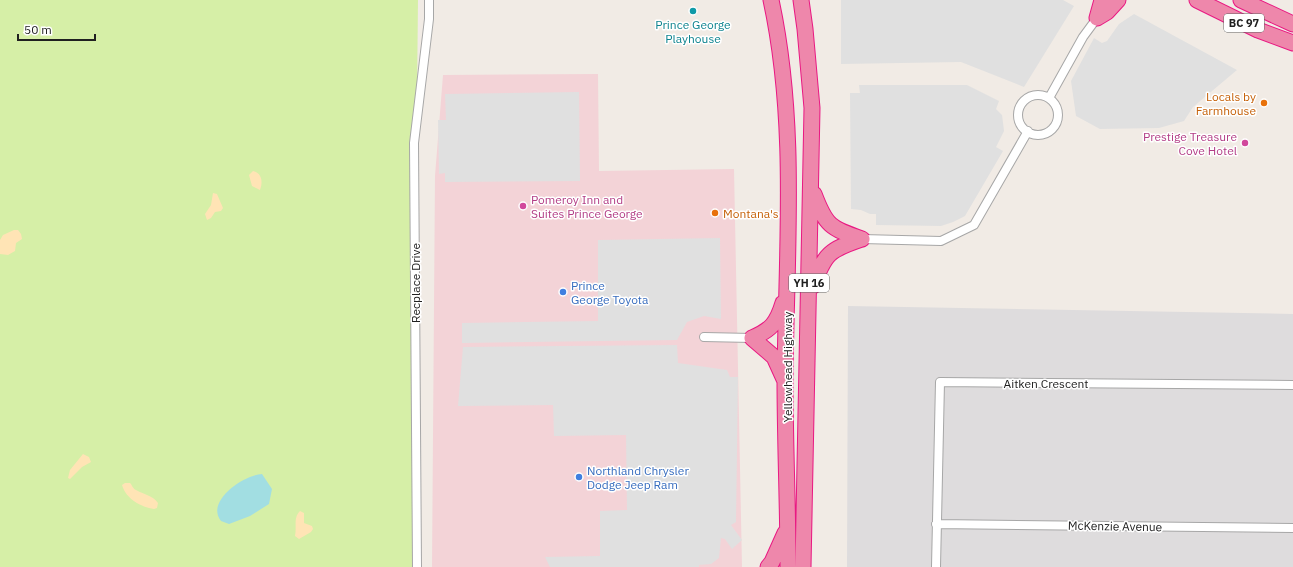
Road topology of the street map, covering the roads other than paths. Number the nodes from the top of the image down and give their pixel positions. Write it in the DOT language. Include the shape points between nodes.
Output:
graph roads {
  1 [pos="429,0"];
  2 [pos="771,0"];
  3 [pos="801,0"];
  4 [pos="1102,0"];
  5 [pos="1118,0"];
  6 [pos="1197,0"];
  7 [pos="1241,0"];
  8 [pos="1097,18"];
  9 [pos="1293,24"];
  10 [pos="1293,43"];
  11 [pos="1049,98"];
  12 [pos="1028,131"];
  13 [pos="810,186"];
  14 [pos="862,238"];
  15 [pos="787,291"];
  16 [pos="809,296"];
  17 [pos="704,337"];
  18 [pos="752,338"];
  19 [pos="785,381"];
  20 [pos="1293,385"];
  21 [pos="788,524"];
  22 [pos="936,524"];
  23 [pos="1293,528"];
  24 [pos="417,567"];
  25 [pos="768,567"];
  26 [pos="788,567"];
  27 [pos="804,567"];
  28 [pos="936,567"];
  1 -- 24 [label="street, Recplace Drive" via="414,143"];
  2 -- 15 [label="highway, Yellowhead Highway / YH 16" via="788,142"];
  3 -- 13 [label="highway, Yellowhead Highway / YH 16" via="812,108"];
  4 -- 8 [label="highway"];
  5 -- 8 [label="highway"];
  6 -- 10 [label="highway, BC 97" via="1258,30"];
  7 -- 9 [label="highway, BC 97"];
  8 -- 11 [label="street"];
  11 -- 12 [label="street" via="1034,95 1020,106 1019,118"];
  11 -- 12 [label="street" via="1058,110 1056,125 1042,134"];
  12 -- 14 [label="street" via="974,225 941,241"];
  13 -- 14 [label="highway" via="820,211 832,227"];
  13 -- 16 [label="highway, Yellowhead Highway / YH 16"];
  14 -- 16 [label="highway" via="827,255"];
  15 -- 18 [label="highway" via="776,322 767,332"];
  15 -- 19 [label="highway, Yellowhead Highway / YH 16"];
  16 -- 27 [label="highway, Yellowhead Highway / YH 16"];
  17 -- 18 [label="street"];
  18 -- 19 [label="highway" via="774,357"];
  19 -- 21 [label="highway, Yellowhead Highway / YH 16"];
  20 -- 22 [label="street, Aitken Crescent" via="940,382"];
  21 -- 25 [label="highway"];
  21 -- 26 [label="highway, Yellowhead Highway / YH 16"];
  22 -- 23 [label="street, McKenzie Avenue"];
  22 -- 28 [label="street"];
}
